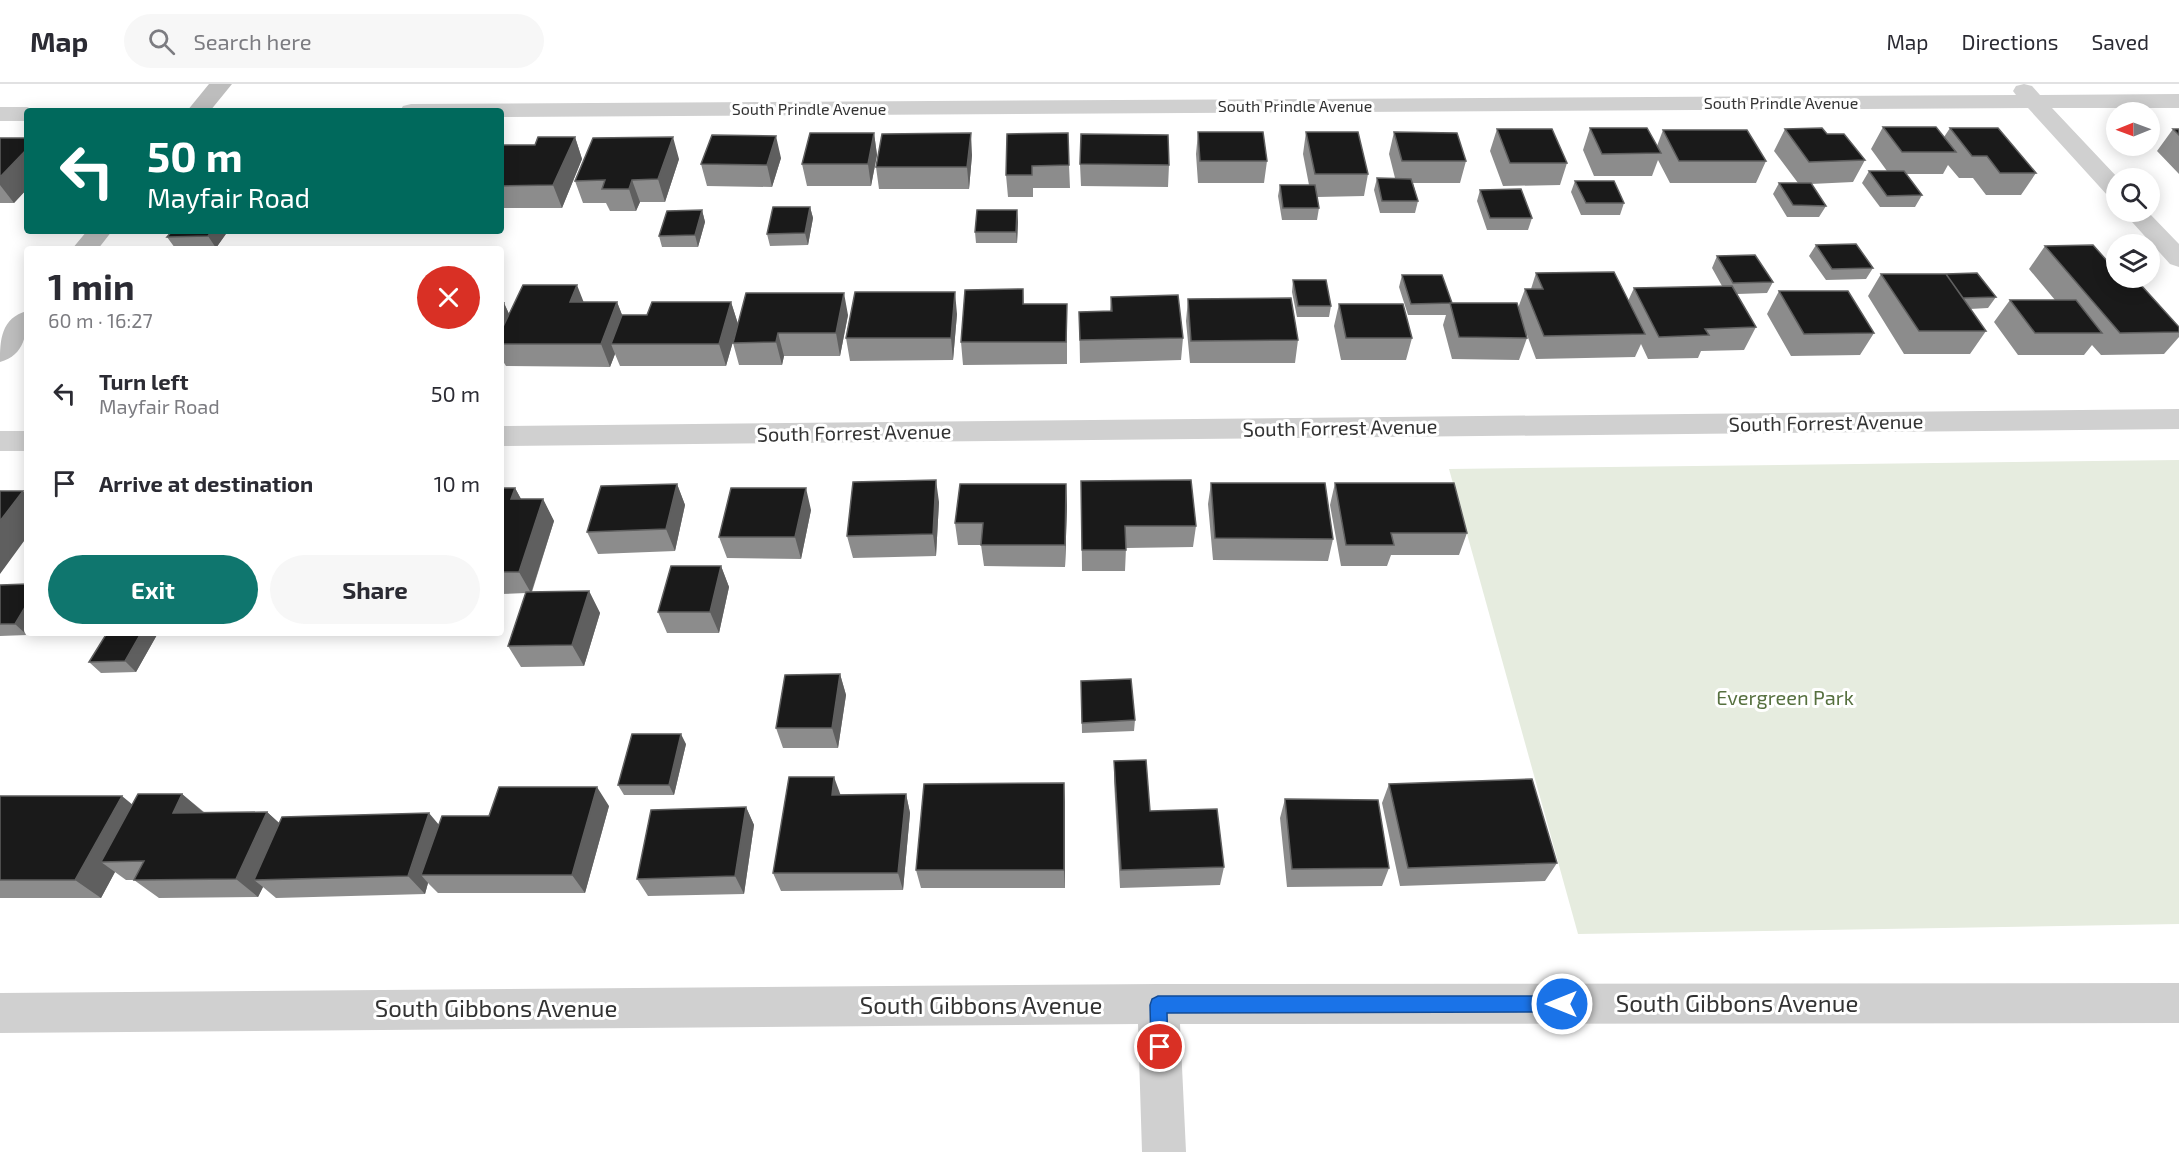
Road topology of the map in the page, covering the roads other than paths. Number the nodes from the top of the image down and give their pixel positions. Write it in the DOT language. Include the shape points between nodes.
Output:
graph roads {
  1 [pos="221,84"];
  2 [pos="2017,84"];
  3 [pos="2179,101"];
  4 [pos="2034,102"];
  5 [pos="201,108"];
  6 [pos="504,110"];
  7 [pos="0,114"];
  8 [pos="24,114"];
  9 [pos="2106,180"];
  10 [pos="2144,222"];
  11 [pos="98,234"];
  12 [pos="88,246"];
  13 [pos="2179,259"];
  14 [pos="24,324"];
  15 [pos="0,353"];
  16 [pos="2179,419"];
  17 [pos="504,436"];
  18 [pos="0,441"];
  19 [pos="24,441"];
  20 [pos="2179,1004"];
  21 [pos="1158,1005"];
  22 [pos="0,1013"];
  23 [pos="1164,1152"];
  1 -- 5 [label="main road"];
  2 -- 4 [label="street"];
  3 -- 4 [label="street, South Prindle Avenue"];
  4 -- 6 [label="street, South Prindle Avenue"];
  4 -- 9 [label="street"];
  7 -- 8 [label="street"];
  10 -- 13 [label="street"];
  11 -- 12 [label="main road"];
  14 -- 15 [label="main road"];
  16 -- 17 [label="street, South Forrest Avenue"];
  18 -- 19 [label="street"];
  20 -- 21 [label="street, South Gibbons Avenue"];
  21 -- 22 [label="street, South Gibbons Avenue"];
  21 -- 23 [label="street"];
}
